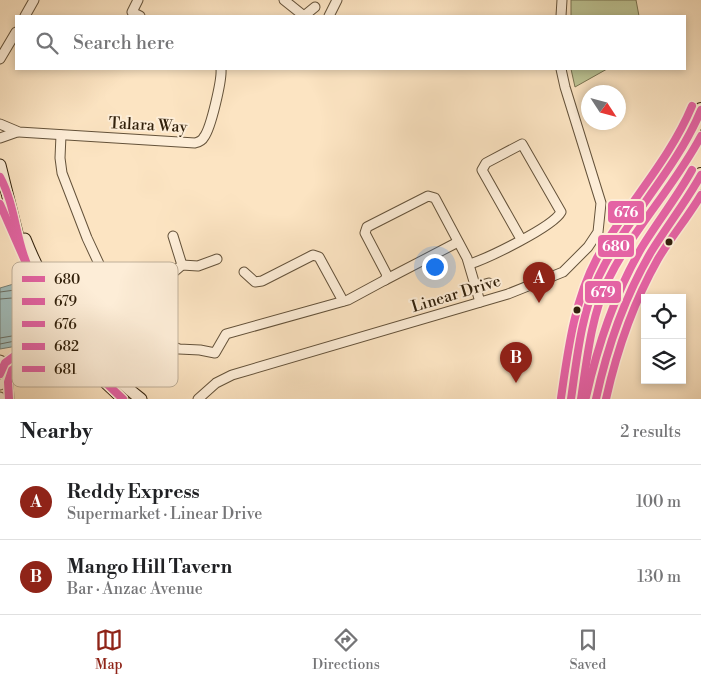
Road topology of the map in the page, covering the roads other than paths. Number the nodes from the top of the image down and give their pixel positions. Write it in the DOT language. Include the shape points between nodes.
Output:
graph roads {
  1 [pos="34,0"];
  2 [pos="138,0"];
  3 [pos="284,0"];
  4 [pos="337,0"];
  5 [pos="562,0"];
  6 [pos="315,7"];
  7 [pos="26,15"];
  8 [pos="134,15"];
  9 [pos="303,15"];
  10 [pos="305,15"];
  11 [pos="330,15"];
  12 [pos="561,15"];
  13 [pos="15,34"];
  14 [pos="0,59"];
  15 [pos="221,70"];
  16 [pos="561,70"];
  17 [pos="701,110"];
  18 [pos="0,124"];
  19 [pos="17,132"];
  20 [pos="61,135"];
  21 [pos="0,138"];
  22 [pos="0,165"];
  23 [pos="701,175"];
  24 [pos="1,179"];
  25 [pos="173,236"];
  26 [pos="521,239"];
  27 [pos="458,242"];
  28 [pos="217,259"];
  29 [pos="25,262"];
  30 [pos="98,262"];
  31 [pos="470,264"];
  32 [pos="182,265"];
  33 [pos="178,268"];
  34 [pos="244,272"];
  35 [pos="385,280"];
  36 [pos="489,283"];
  37 [pos="475,287"];
  38 [pos="344,301"];
  39 [pos="480,302"];
  40 [pos="178,349"];
  41 [pos="3,361"];
  42 [pos="12,370"];
  43 [pos="4,384"];
  44 [pos="110,387"];
  45 [pos="126,387"];
  46 [pos="202,397"];
  47 [pos="9,399"];
  48 [pos="123,399"];
  49 [pos="141,399"];
  50 [pos="571,399"];
  51 [pos="596,399"];
  1 -- 7 [label="street"];
  2 -- 8 [label="street"];
  3 -- 9 [label="street"];
  4 -- 11 [label="street"];
  5 -- 12 [label="street"];
  6 -- 10 [label="street"];
  13 -- 14 [label="street"];
  15 -- 20 [label="street, Talara Way" via="221,83 206,134 200,142 188,144"];
  16 -- 39 [label="street, Linear Drive" via="601,203 598,232 563,272"];
  17 -- 50 [label="highway" via="684,150 620,239 600,274 582,325"];
  18 -- 19 [label="street, Talara Way"];
  19 -- 20 [label="street, Talara Way"];
  19 -- 21 [label="street, Talara Way"];
  20 -- 30 [label="street" via="62,172"];
  22 -- 24 [label="main road"];
  23 -- 51 [label="highway" via="631,292 609,348"];
  24 -- 29 [label="main road"];
  25 -- 32 [label="street"];
  26 -- 26 [label="street" via="558,218 561,212 522,144 486,163 482,170"];
  26 -- 31 [label="street"];
  27 -- 31 [label="street"];
  27 -- 35 [label="street"];
  27 -- 35 [label="street" via="435,198 428,196 367,227 365,232 387,275"];
  28 -- 32 [label="street" via="198,266"];
  31 -- 37 [label="street"];
  32 -- 33 [label="street"];
  34 -- 38 [label="street" via="255,282 262,282 313,255 319,257"];
  35 -- 38 [label="street"];
  36 -- 37 [label="street"];
  37 -- 39 [label="street"];
  38 -- 40 [label="street" via="226,334 215,353"];
  39 -- 46 [label="street, Linear Drive" via="232,375 216,383"];
  41 -- 42 [label="street"];
  42 -- 43 [label="street"];
  43 -- 47 [label="street"];
  44 -- 48 [label="main road"];
  45 -- 49 [label="main road"];
}
